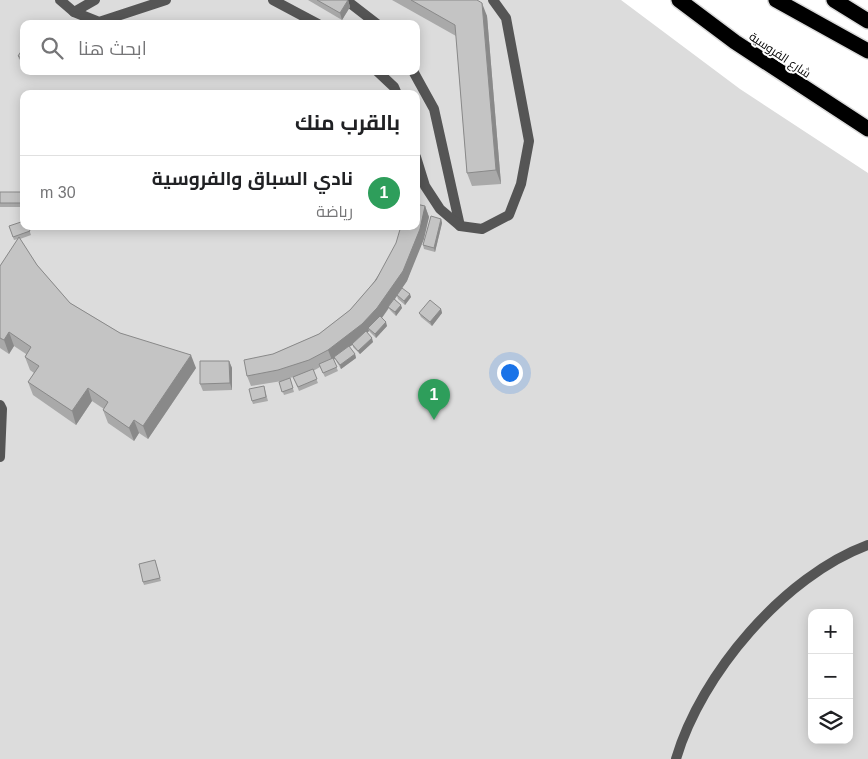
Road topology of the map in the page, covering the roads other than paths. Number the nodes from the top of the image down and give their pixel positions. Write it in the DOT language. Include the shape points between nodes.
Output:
graph roads {
  1 [pos="60,0"];
  2 [pos="95,0"];
  3 [pos="166,0"];
  4 [pos="273,0"];
  5 [pos="346,0"];
  6 [pos="495,0"];
  7 [pos="679,0"];
  8 [pos="776,0"];
  9 [pos="834,0"];
  10 [pos="74,12"];
  11 [pos="95,20"];
  12 [pos="106,20"];
  13 [pos="310,20"];
  14 [pos="372,20"];
  15 [pos="868,21"];
  16 [pos="868,51"];
  17 [pos="381,75"];
  18 [pos="415,75"];
  19 [pos="395,90"];
  20 [pos="868,129"];
  21 [pos="420,170"];
  22 [pos="460,226"];
  23 [pos="0,405"];
  24 [pos="0,457"];
  25 [pos="868,546"];
  26 [pos="676,759"];
  1 -- 10 [label="lane"];
  2 -- 10 [label="lane"];
  3 -- 12 [label="lane"];
  4 -- 13 [label="lane"];
  5 -- 14 [label="lane"];
  6 -- 22 [label="lane" via="506,18 529,141 521,184 509,215 482,229"];
  7 -- 20 [label="highway, شارع الفروسية" via="742,47"];
  8 -- 16 [label="highway"];
  9 -- 15 [label="highway"];
  10 -- 11 [label="lane"];
  17 -- 19 [label="lane"];
  18 -- 22 [label="lane" via="434,109"];
  21 -- 22 [label="lane" via="425,186 440,209"];
  23 -- 24 [label="lane"];
  25 -- 26 [label="lane" via="808,580 758,623 736,647 703,697"];
}
